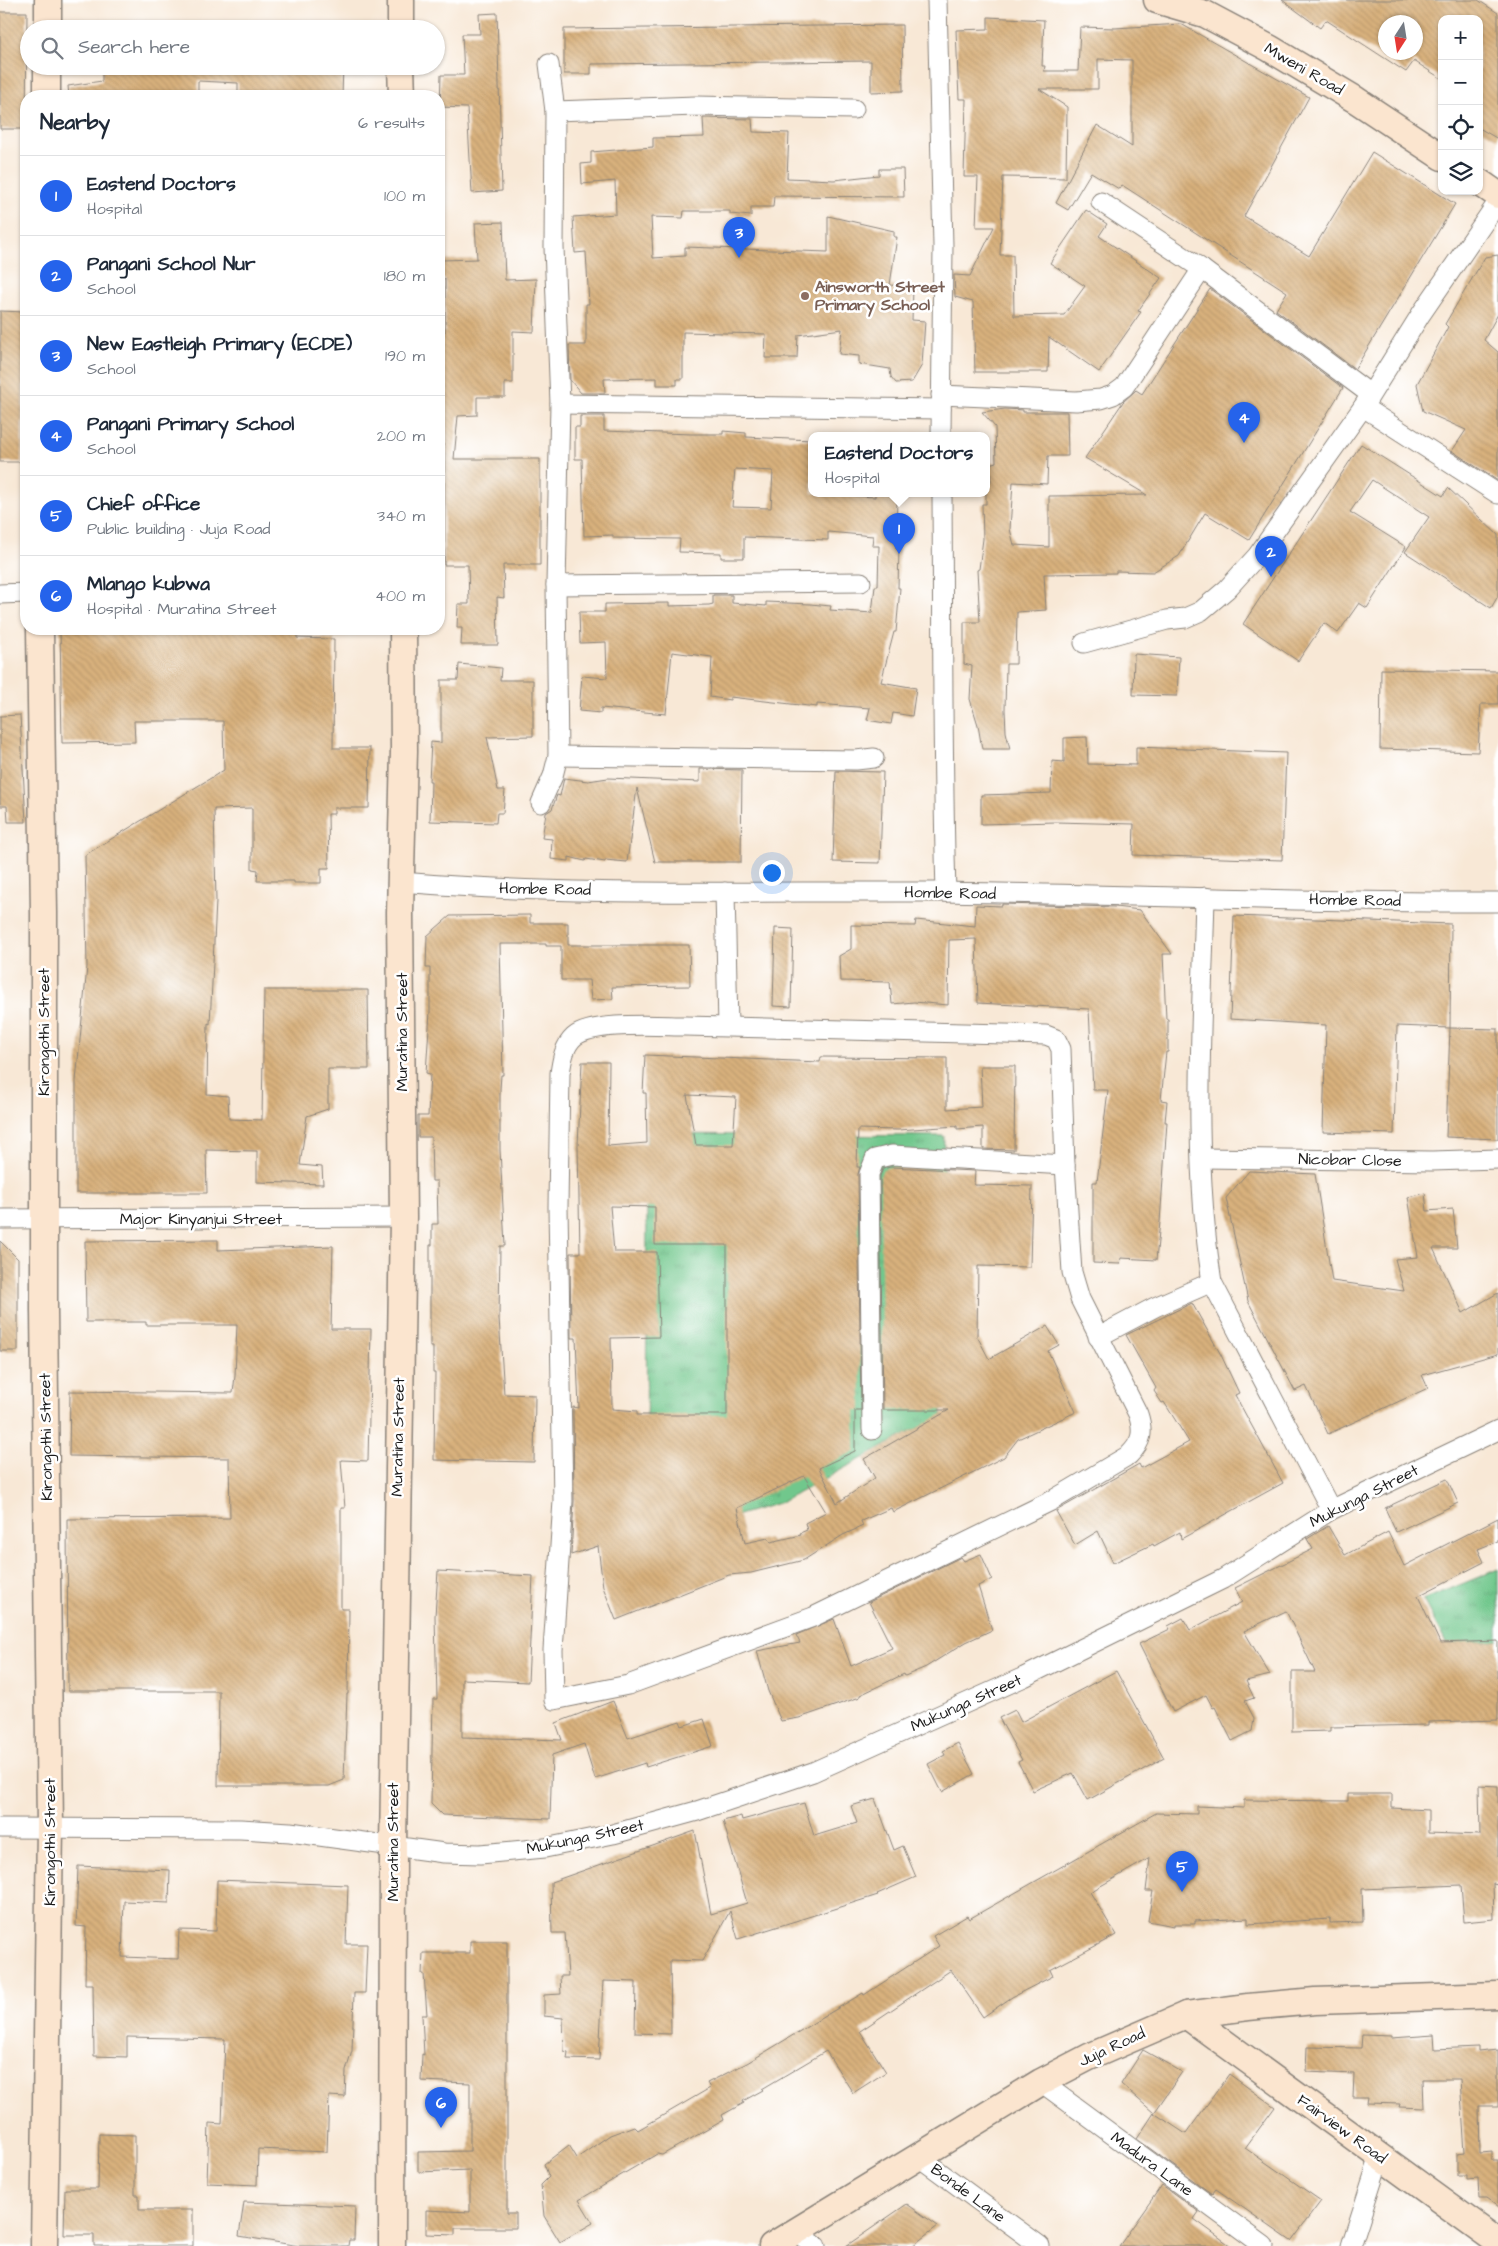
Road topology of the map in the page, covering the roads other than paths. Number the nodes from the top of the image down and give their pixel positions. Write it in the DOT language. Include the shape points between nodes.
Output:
graph roads {
  1 [pos="48,0"];
  2 [pos="401,0"];
  3 [pos="937,0"];
  4 [pos="1157,0"];
  5 [pos="48,20"];
  6 [pos="401,20"];
  7 [pos="549,64"];
  8 [pos="47,75"];
  9 [pos="402,75"];
  10 [pos="47,90"];
  11 [pos="402,90"];
  12 [pos="854,109"];
  13 [pos="555,111"];
  14 [pos="1438,154"];
  15 [pos="1483,185"];
  16 [pos="1498,194"];
  17 [pos="1101,202"];
  18 [pos="1498,202"];
  19 [pos="1202,269"];
  20 [pos="1367,401"];
  21 [pos="941,402"];
  22 [pos="560,404"];
  23 [pos="941,432"];
  24 [pos="1498,494"];
  25 [pos="942,497"];
  26 [pos="861,582"];
  27 [pos="556,585"];
  28 [pos="20,593"];
  29 [pos="0,594"];
  30 [pos="40,635"];
  31 [pos="403,635"];
  32 [pos="1084,643"];
  33 [pos="558,756"];
  34 [pos="874,758"];
  35 [pos="541,803"];
  36 [pos="401,882"];
  37 [pos="725,892"];
  38 [pos="946,892"];
  39 [pos="1205,897"];
  40 [pos="1498,902"];
  41 [pos="728,1026"];
  42 [pos="1202,1158"];
  43 [pos="1498,1159"];
  44 [pos="1065,1165"];
  45 [pos="403,1217"];
  46 [pos="0,1219"];
  47 [pos="44,1220"];
  48 [pos="1212,1282"];
  49 [pos="1098,1337"];
  50 [pos="872,1430"];
  51 [pos="1498,1430"];
  52 [pos="1330,1510"];
  53 [pos="50,1827"];
  54 [pos="0,1828"];
  55 [pos="393,1847"];
  56 [pos="1498,1995"];
  57 [pos="1186,2015"];
  58 [pos="1041,2082"];
  59 [pos="1380,2156"];
  60 [pos="919,2157"];
  61 [pos="795,2231"];
  62 [pos="1498,2242"];
  63 [pos="44,2246"];
  64 [pos="392,2246"];
  65 [pos="772,2246"];
  66 [pos="816,2246"];
  67 [pos="1040,2246"];
  68 [pos="1264,2246"];
  69 [pos="1351,2246"];
  1 -- 5 [label="main road"];
  2 -- 6 [label="main road"];
  3 -- 21 [label="street" via="943,246"];
  4 -- 14 [label="main road, Mweni Road" via="1205,14 1269,48"];
  7 -- 13 [label="street"];
  8 -- 10 [label="main road"];
  9 -- 11 [label="main road"];
  12 -- 13 [label="street" via="696,106"];
  13 -- 22 [label="street" via="554,247"];
  15 -- 16 [label="main road"];
  17 -- 19 [label="street"];
  18 -- 20 [label="street" via="1421,314"];
  19 -- 20 [label="street"];
  19 -- 21 [label="street" via="1124,387 1113,395 1076,401"];
  20 -- 24 [label="street"];
  20 -- 32 [label="street" via="1257,556 1227,589 1201,611 1185,618 1166,620"];
  21 -- 22 [label="street"];
  21 -- 23 [label="street"];
  22 -- 27 [label="street"];
  25 -- 38 [label="street"];
  26 -- 27 [label="street"];
  27 -- 33 [label="street"];
  28 -- 29 [label="street"];
  30 -- 47 [label="main road, Kirongothi Street"];
  31 -- 36 [label="main road, Muratina Street"];
  33 -- 34 [label="street"];
  33 -- 35 [label="street"];
  36 -- 37 [label="street, Hombe Road" via="468,887"];
  36 -- 45 [label="main road, Muratina Street"];
  37 -- 38 [label="street, Hombe Road"];
  37 -- 41 [label="street"];
  38 -- 39 [label="street, Hombe Road"];
  39 -- 40 [label="street, Hombe Road"];
  39 -- 42 [label="street"];
  41 -- 44 [label="street" via="1046,1035 1056,1039 1061,1048"];
  41 -- 49 [label="street" via="602,1027 587,1030 574,1038 562,1059 558,1207 563,1501 553,1650 554,1700 628,1685 813,1617 1051,1501 1129,1455 1138,1445 1141,1424"];
  42 -- 43 [label="street, Nicobar Close"];
  42 -- 48 [label="street"];
  44 -- 49 [label="street" via="1072,1272 1080,1299"];
  44 -- 50 [label="street" via="892,1155 875,1160 869,1174"];
  45 -- 47 [label="street, Major Kinyanjui Street"];
  45 -- 55 [label="main road, Muratina Street"];
  46 -- 47 [label="street, Major Kinyanjui Street"];
  47 -- 53 [label="main road, Kirongothi Street"];
  48 -- 49 [label="street"];
  48 -- 52 [label="street"];
  51 -- 52 [label="street, Mukunga Street"];
  52 -- 55 [label="street, Mukunga Street" via="1223,1579 1024,1677 813,1772 697,1811 546,1848 480,1854"];
  53 -- 54 [label="street, Mukunga Street"];
  53 -- 55 [label="street, Mukunga Street" via="240,1829 290,1832"];
  53 -- 63 [label="main road, Kirongothi Street"];
  55 -- 64 [label="main road, Muratina Street"];
  56 -- 57 [label="main road, Juja Road" via="1315,2001"];
  57 -- 58 [label="main road, Juja Road" via="1089,2057"];
  57 -- 59 [label="main road, Fairview Road"];
  58 -- 60 [label="main road, Juja Road"];
  58 -- 68 [label="street, Madura Lane"];
  59 -- 62 [label="main road, Fairview Road"];
  59 -- 69 [label="street"];
  60 -- 61 [label="main road, Juja Road"];
  60 -- 67 [label="street, Bonde Lane"];
  61 -- 65 [label="main road, Juja Road"];
  61 -- 66 [label="street"];
}
